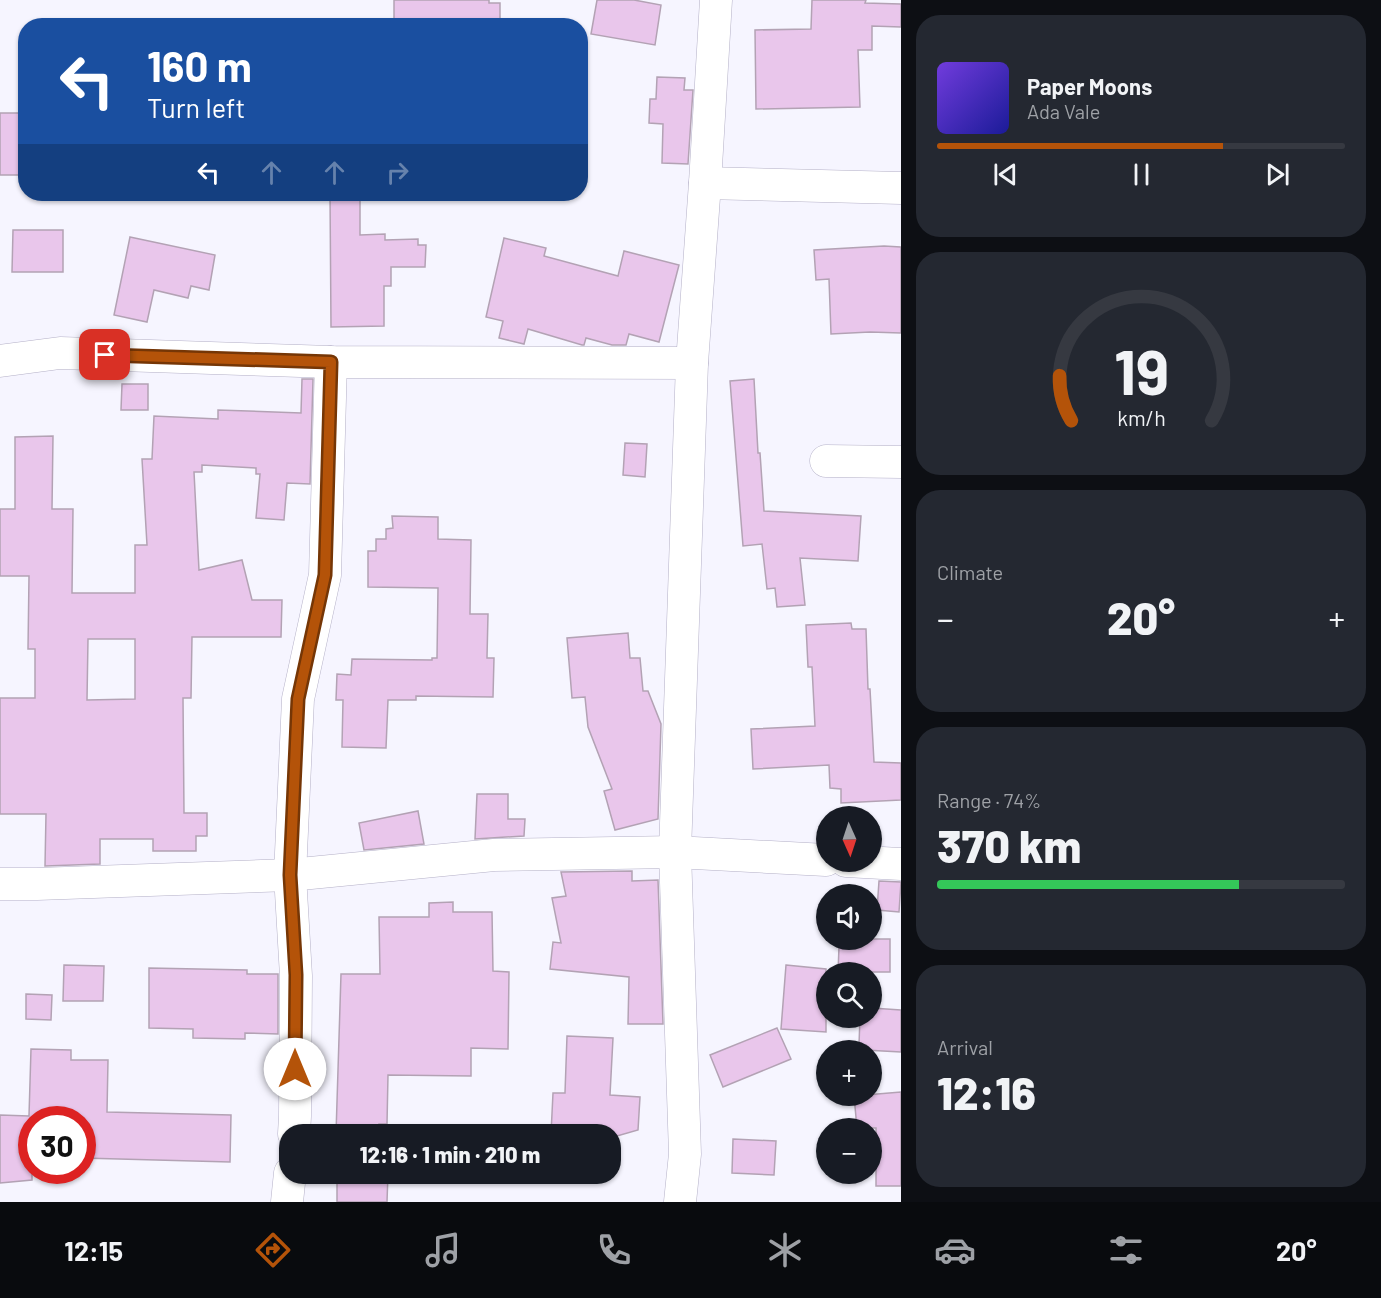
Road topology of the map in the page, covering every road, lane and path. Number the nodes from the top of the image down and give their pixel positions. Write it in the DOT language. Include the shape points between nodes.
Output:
graph roads {
  1 [pos="716,0"];
  2 [pos="705,183"];
  3 [pos="901,188"];
  4 [pos="0,361"];
  5 [pos="331,362"];
  6 [pos="692,363"];
  7 [pos="826,461"];
  8 [pos="901,462"];
  9 [pos="675,852"];
  10 [pos="816,859"];
  11 [pos="882,863"];
  12 [pos="901,864"];
  13 [pos="290,875"];
  14 [pos="0,884"];
  15 [pos="295,1124"];
  16 [pos="289,1184"];
  17 [pos="288,1202"];
  18 [pos="680,1202"];
  1 -- 2 [label="street"];
  2 -- 3 [label="street"];
  2 -- 6 [label="street"];
  4 -- 5 [label="street" via="60,353"];
  5 -- 6 [label="street"];
  5 -- 13 [label="street" via="325,575 298,699"];
  6 -- 9 [label="street"];
  7 -- 8 [label="street"];
  9 -- 10 [label="street"];
  9 -- 13 [label="street" via="494,855"];
  9 -- 18 [label="street" via="685,1154"];
  11 -- 12 [label="street"];
  13 -- 14 [label="street"];
  13 -- 15 [label="street" via="296,975"];
  16 -- 17 [label="street"];
}
